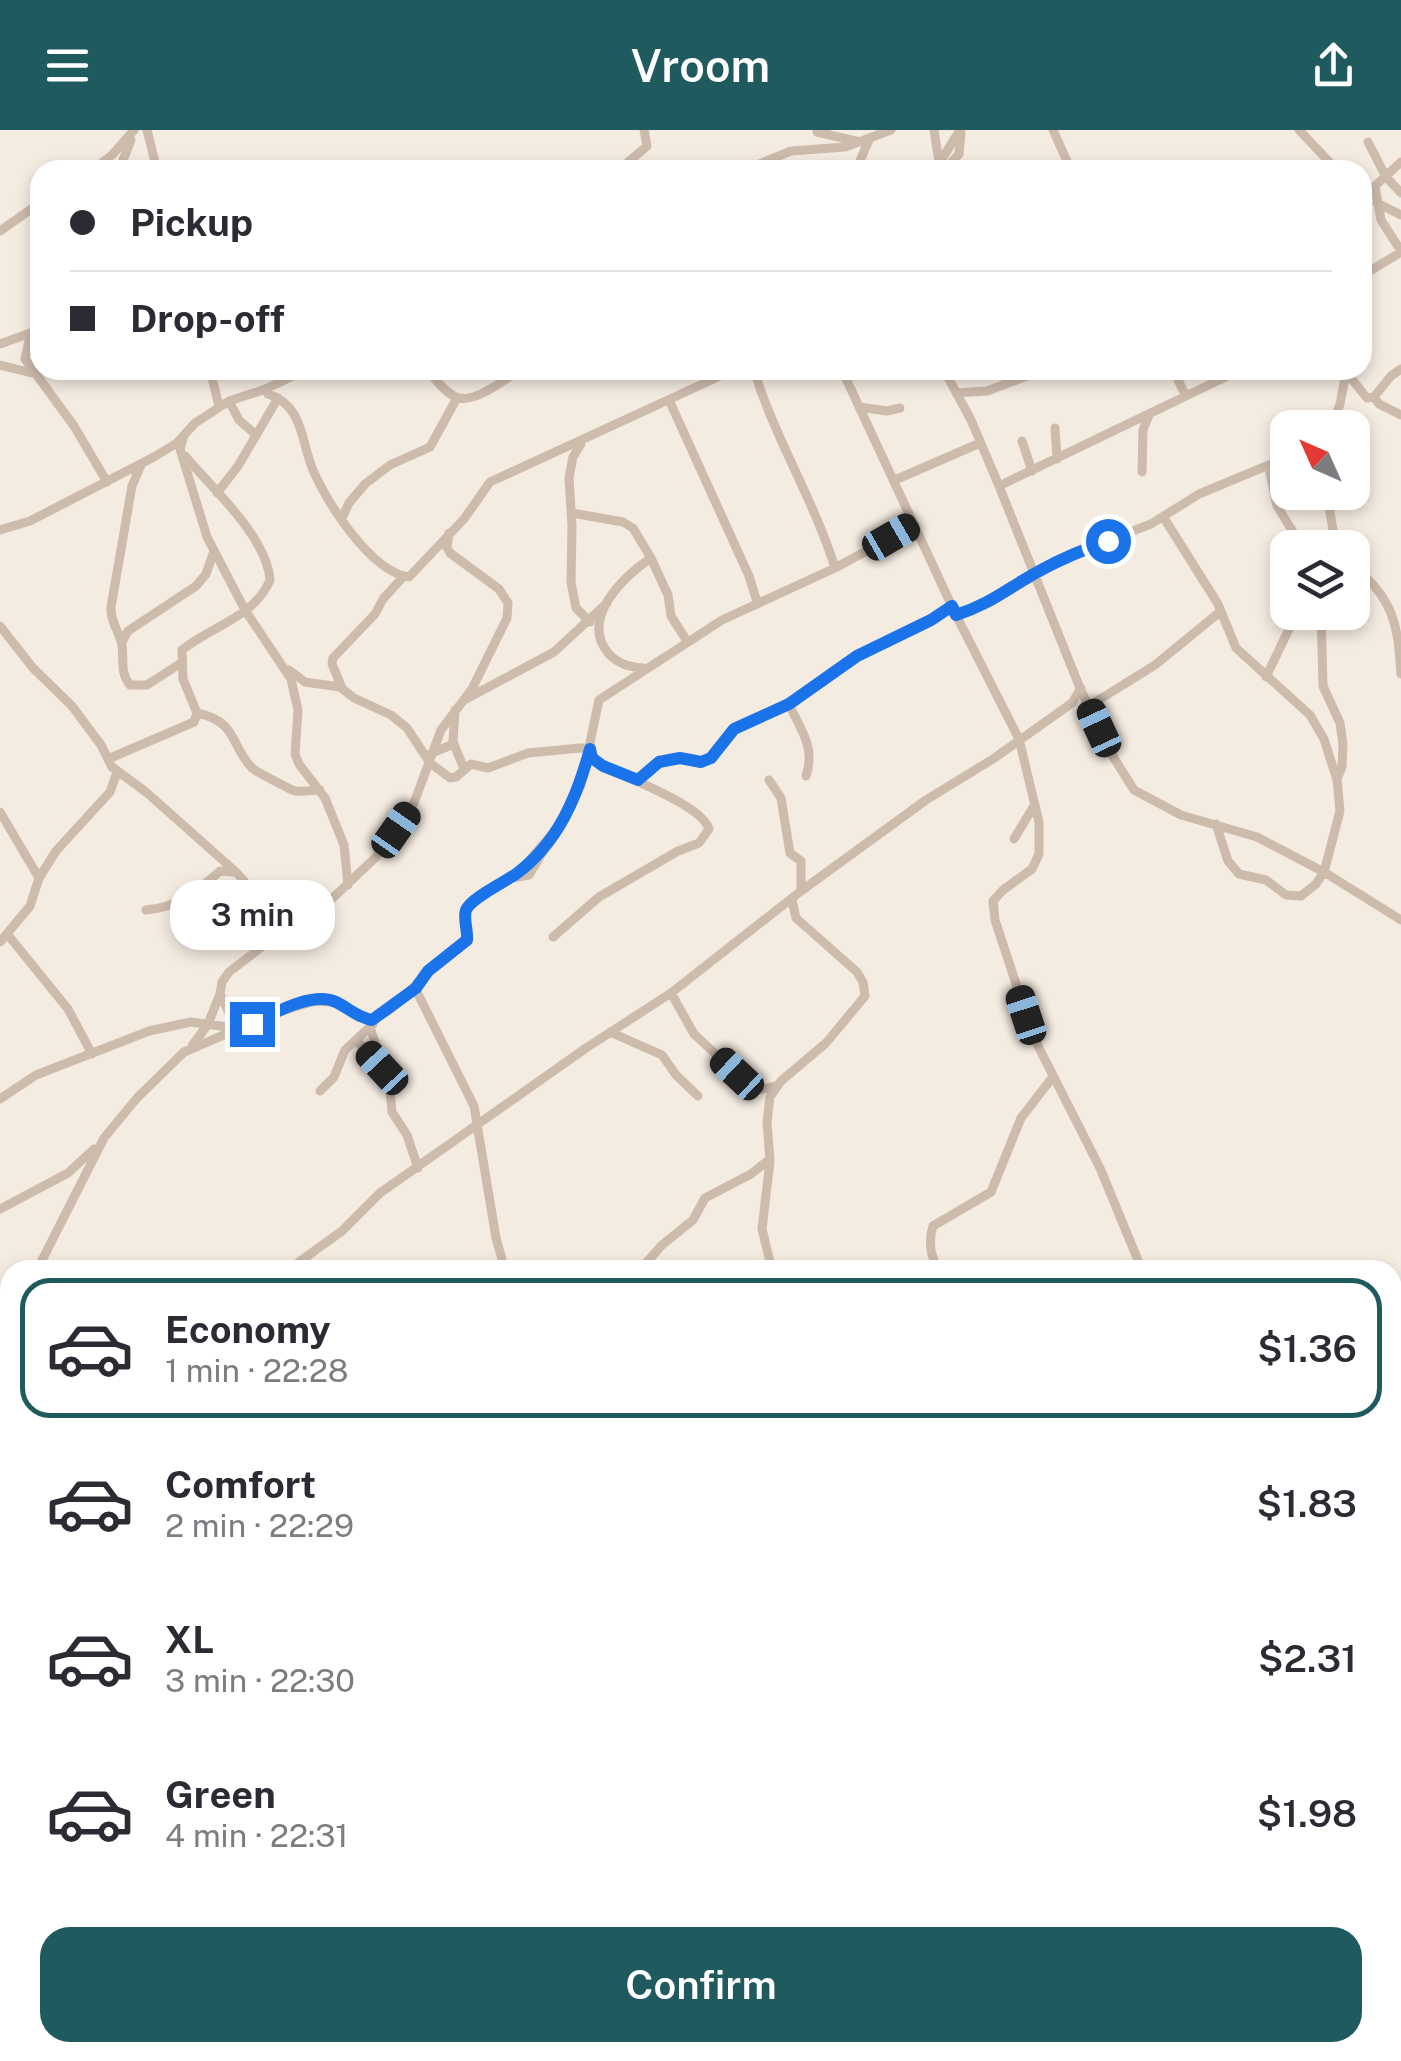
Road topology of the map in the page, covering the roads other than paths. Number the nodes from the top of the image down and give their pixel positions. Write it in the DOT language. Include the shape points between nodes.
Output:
graph roads {
  1 [pos="134,130"];
  2 [pos="147,130"];
  3 [pos="644,130"];
  4 [pos="890,130"];
  5 [pos="934,130"];
  6 [pos="960,130"];
  7 [pos="1053,130"];
  8 [pos="1299,130"];
  9 [pos="816,131"];
  10 [pos="864,141"];
  11 [pos="1368,142"];
  12 [pos="820,150"];
  13 [pos="106,160"];
  14 [pos="124,160"];
  15 [pos="155,160"];
  16 [pos="631,160"];
  17 [pos="770,160"];
  18 [pos="859,160"];
  19 [pos="939,160"];
  20 [pos="951,160"];
  21 [pos="1066,160"];
  22 [pos="1328,160"];
  23 [pos="1401,162"];
  24 [pos="1386,176"];
  25 [pos="1375,186"];
  26 [pos="1372,189"];
  27 [pos="1401,193"];
  28 [pos="1377,203"];
  29 [pos="30,210"];
  30 [pos="1401,214"];
  31 [pos="0,231"];
  32 [pos="1401,251"];
  33 [pos="1372,270"];
  34 [pos="30,332"];
  35 [pos="30,343"];
  36 [pos="0,344"];
  37 [pos="0,365"];
  38 [pos="30,369"];
  39 [pos="1401,369"];
  40 [pos="30,372"];
  41 [pos="38,380"];
  42 [pos="214,380"];
  43 [pos="285,380"];
  44 [pos="438,380"];
  45 [pos="503,380"];
  46 [pos="711,380"];
  47 [pos="757,380"];
  48 [pos="847,380"];
  49 [pos="949,380"];
  50 [pos="1016,380"];
  51 [pos="1177,380"];
  52 [pos="1219,380"];
  53 [pos="1344,380"];
  54 [pos="1352,380"];
  55 [pos="268,388"];
  56 [pos="956,393"];
  57 [pos="1186,396"];
  58 [pos="1374,397"];
  59 [pos="278,398"];
  60 [pos="457,398"];
  61 [pos="669,400"];
  62 [pos="224,403"];
  63 [pos="859,406"];
  64 [pos="900,408"];
  65 [pos="1338,410"];
  66 [pos="1401,415"];
  67 [pos="1150,416"];
  68 [pos="1054,428"];
  69 [pos="184,436"];
  70 [pos="256,436"];
  71 [pos="1022,440"];
  72 [pos="582,442"];
  73 [pos="980,442"];
  74 [pos="180,449"];
  75 [pos="1057,460"];
  76 [pos="141,464"];
  77 [pos="1270,464"];
  78 [pos="1032,471"];
  79 [pos="1142,472"];
  80 [pos="895,480"];
  81 [pos="107,482"];
  82 [pos="999,486"];
  83 [pos="217,493"];
  84 [pos="572,513"];
  85 [pos="342,518"];
  86 [pos="1164,518"];
  87 [pos="914,524"];
  88 [pos="0,530"];
  89 [pos="449,533"];
  90 [pos="214,551"];
  91 [pos="652,558"];
  92 [pos="835,568"];
  93 [pos="1034,573"];
  94 [pos="403,577"];
  95 [pos="1370,581"];
  96 [pos="758,602"];
  97 [pos="607,603"];
  98 [pos="245,610"];
  99 [pos="954,610"];
  100 [pos="1221,611"];
  101 [pos="590,622"];
  102 [pos="0,626"];
  103 [pos="1289,630"];
  104 [pos="1321,630"];
  105 [pos="686,641"];
  106 [pos="122,642"];
  107 [pos="181,662"];
  108 [pos="285,666"];
  109 [pos="646,668"];
  110 [pos="1401,674"];
  111 [pos="1266,677"];
  112 [pos="342,688"];
  113 [pos="1082,688"];
  114 [pos="463,700"];
  115 [pos="789,704"];
  116 [pos="1089,706"];
  117 [pos="456,710"];
  118 [pos="197,714"];
  119 [pos="1019,739"];
  120 [pos="453,742"];
  121 [pos="590,748"];
  122 [pos="431,758"];
  123 [pos="108,760"];
  124 [pos="464,769"];
  125 [pos="117,772"];
  126 [pos="806,776"];
  127 [pos="638,780"];
  128 [pos="769,780"];
  129 [pos="1336,780"];
  130 [pos="320,790"];
  131 [pos="1035,804"];
  132 [pos="0,812"];
  133 [pos="1216,824"];
  134 [pos="1014,839"];
  135 [pos="236,872"];
  136 [pos="1324,872"];
  137 [pos="39,878"];
  138 [pos="348,885"];
  139 [pos="801,891"];
  140 [pos="792,900"];
  141 [pos="146,910"];
  142 [pos="278,920"];
  143 [pos="1401,920"];
  144 [pos="295,926"];
  145 [pos="280,933"];
  146 [pos="553,937"];
  147 [pos="4,938"];
  148 [pos="416,988"];
  149 [pos="220,994"];
  150 [pos="671,994"];
  151 [pos="382,1014"];
  152 [pos="208,1024"];
  153 [pos="370,1027"];
  154 [pos="238,1028"];
  155 [pos="610,1032"];
  156 [pos="356,1041"];
  157 [pos="191,1048"];
  158 [pos="92,1054"];
  159 [pos="382,1068"];
  160 [pos="1052,1078"];
  161 [pos="776,1086"];
  162 [pos="320,1092"];
  163 [pos="698,1096"];
  164 [pos="0,1099"];
  165 [pos="474,1106"];
  166 [pos="490,1114"];
  167 [pos="479,1124"];
  168 [pos="104,1138"];
  169 [pos="770,1159"];
  170 [pos="418,1168"];
  171 [pos="0,1209"];
  172 [pos="42,1260"];
  173 [pos="302,1260"];
  174 [pos="503,1260"];
  175 [pos="651,1260"];
  176 [pos="770,1260"];
  177 [pos="932,1260"];
  178 [pos="1138,1260"];
  1 -- 13 [label="street"];
  1 -- 14 [label="street"];
  2 -- 15 [label="street"];
  3 -- 16 [label="street" via="647,146"];
  4 -- 10 [label="street"];
  5 -- 19 [label="street"];
  6 -- 20 [label="street" via="959,154"];
  7 -- 21 [label="street"];
  8 -- 22 [label="street"];
  9 -- 10 [label="street"];
  9 -- 12 [label="street"];
  10 -- 12 [label="street"];
  10 -- 18 [label="street"];
  11 -- 24 [label="street"];
  12 -- 17 [label="street"];
  23 -- 24 [label="street"];
  24 -- 25 [label="street"];
  24 -- 27 [label="street"];
  25 -- 26 [label="street"];
  25 -- 28 [label="street"];
  28 -- 30 [label="street"];
  28 -- 32 [label="street"];
  29 -- 31 [label="street"];
  32 -- 33 [label="street"];
  34 -- 36 [label="street"];
  35 -- 38 [label="street"];
  37 -- 40 [label="street"];
  39 -- 58 [label="street"];
  41 -- 81 [label="street"];
  42 -- 62 [label="street"];
  43 -- 55 [label="street"];
  44 -- 60 [label="street"];
  45 -- 60 [label="street"];
  46 -- 61 [label="street"];
  47 -- 92 [label="street"];
  48 -- 63 [label="street"];
  49 -- 56 [label="street"];
  50 -- 56 [label="street"];
  51 -- 57 [label="street"];
  52 -- 57 [label="street"];
  53 -- 65 [label="street"];
  54 -- 58 [label="street" via="1367,398"];
  55 -- 59 [label="street"];
  55 -- 62 [label="street"];
  56 -- 73 [label="street"];
  57 -- 67 [label="street"];
  58 -- 66 [label="street"];
  59 -- 70 [label="street"];
  59 -- 85 [label="street" via="301,426 316,477"];
  60 -- 85 [label="street" via="430,447 390,464 365,484"];
  61 -- 72 [label="street"];
  61 -- 96 [label="street"];
  62 -- 69 [label="street"];
  62 -- 70 [label="street"];
  63 -- 64 [label="street"];
  63 -- 80 [label="street"];
  67 -- 75 [label="street"];
  67 -- 79 [label="street" via="1142,430"];
  68 -- 75 [label="street"];
  69 -- 74 [label="street"];
  69 -- 76 [label="street"];
  70 -- 83 [label="street"];
  71 -- 78 [label="street"];
  72 -- 84 [label="street" via="569,478"];
  72 -- 89 [label="street" via="490,482"];
  73 -- 80 [label="street"];
  73 -- 82 [label="street"];
  74 -- 83 [label="street"];
  74 -- 90 [label="street"];
  75 -- 78 [label="street"];
  76 -- 81 [label="street"];
  76 -- 106 [label="street" via="111,607"];
  77 -- 86 [label="street" via="1199,494"];
  78 -- 82 [label="street"];
  80 -- 87 [label="street"];
  81 -- 88 [label="street"];
  82 -- 93 [label="street"];
  83 -- 98 [label="street" via="247,530 270,575"];
  84 -- 91 [label="street" via="628,524"];
  84 -- 101 [label="street" via="573,598"];
  85 -- 94 [label="street" via="369,554"];
  86 -- 93 [label="street"];
  86 -- 100 [label="street"];
  87 -- 92 [label="street"];
  87 -- 99 [label="street"];
  89 -- 94 [label="street" via="415,573"];
  89 -- 114 [label="street" via="450,554 508,603"];
  90 -- 98 [label="street"];
  90 -- 106 [label="street" via="202,579"];
  91 -- 97 [label="street"];
  91 -- 105 [label="street" via="670,616"];
  92 -- 96 [label="street"];
  93 -- 99 [label="street" via="996,599"];
  93 -- 113 [label="street"];
  94 -- 112 [label="street" via="333,658"];
  95 -- 110 [label="street" via="1390,609"];
  96 -- 105 [label="street"];
  97 -- 101 [label="street"];
  97 -- 109 [label="street" via="598,638 622,664"];
  98 -- 107 [label="street" via="186,646"];
  98 -- 108 [label="street"];
  99 -- 115 [label="street" via="857,656"];
  99 -- 119 [label="street"];
  100 -- 111 [label="street" via="1232,642"];
  100 -- 116 [label="street" via="1155,665"];
  101 -- 114 [label="street" via="554,652"];
  102 -- 123 [label="street" via="72,706"];
  103 -- 111 [label="street"];
  104 -- 129 [label="street" via="1323,686 1342,745"];
  105 -- 109 [label="street"];
  106 -- 107 [label="street" via="123,676 134,687"];
  107 -- 118 [label="street"];
  108 -- 112 [label="street" via="304,682"];
  108 -- 130 [label="street" via="298,710 295,754"];
  109 -- 121 [label="street" via="599,700"];
  111 -- 129 [label="street" via="1316,722"];
  112 -- 122 [label="street" via="403,723"];
  113 -- 116 [label="street"];
  113 -- 119 [label="street" via="1072,703"];
  114 -- 117 [label="street"];
  115 -- 126 [label="street" via="809,742"];
  115 -- 127 [label="street" via="734,729 711,758 659,762"];
  116 -- 133 [label="street" via="1134,790"];
  117 -- 120 [label="street"];
  117 -- 122 [label="street"];
  118 -- 123 [label="street" via="186,728"];
  118 -- 130 [label="street" via="228,728 255,771 292,791"];
  119 -- 131 [label="street"];
  119 -- 139 [label="street"];
  120 -- 122 [label="street"];
  120 -- 124 [label="street"];
  121 -- 124 [label="street" via="540,751"];
  121 -- 127 [label="street" via="603,766"];
  121 -- 148 [label="street" via="573,802 548,842 470,904 467,940"];
  122 -- 124 [label="street" via="450,778"];
  122 -- 138 [label="street" via="414,802"];
  123 -- 125 [label="street"];
  125 -- 135 [label="street"];
  125 -- 137 [label="street" via="110,792"];
  127 -- 146 [label="street" via="699,813 706,837 610,890"];
  128 -- 139 [label="street" via="782,798 790,853 801,862"];
  129 -- 136 [label="street" via="1340,810"];
  130 -- 138 [label="street" via="344,844"];
  131 -- 134 [label="street"];
  131 -- 160 [label="street" via="1036,862 998,895 993,909"];
  132 -- 137 [label="street"];
  133 -- 136 [label="street" via="1258,837"];
  133 -- 136 [label="street" via="1228,860 1246,878 1301,896"];
  135 -- 141 [label="street" via="220,871 184,901"];
  135 -- 142 [label="street"];
  136 -- 143 [label="street"];
  137 -- 147 [label="street" via="30,906"];
  138 -- 144 [label="street"];
  139 -- 140 [label="street"];
  140 -- 150 [label="street"];
  140 -- 161 [label="street" via="796,918 857,972 865,996 826,1043"];
  142 -- 144 [label="street"];
  142 -- 145 [label="street"];
  144 -- 145 [label="street"];
  145 -- 149 [label="street" via="229,972"];
  147 -- 158 [label="street" via="68,1009"];
  148 -- 151 [label="street"];
  148 -- 165 [label="street"];
  149 -- 152 [label="street"];
  149 -- 154 [label="street"];
  150 -- 155 [label="street"];
  150 -- 161 [label="street" via="694,1034 752,1088"];
  151 -- 153 [label="street"];
  151 -- 154 [label="street" via="358,1017 336,1002 316,1000"];
  152 -- 154 [label="street"];
  152 -- 157 [label="street"];
  152 -- 158 [label="street" via="150,1031"];
  153 -- 156 [label="street"];
  153 -- 159 [label="street"];
  154 -- 157 [label="street"];
  155 -- 163 [label="street" via="662,1055"];
  155 -- 166 [label="street"];
  156 -- 159 [label="street"];
  156 -- 162 [label="street"];
  157 -- 168 [label="street"];
  158 -- 164 [label="street" via="36,1075"];
  159 -- 170 [label="street" via="392,1112"];
  160 -- 177 [label="street" via="1020,1118 991,1192 933,1226"];
  160 -- 178 [label="street" via="1100,1168"];
  161 -- 169 [label="street" via="766,1114"];
  165 -- 166 [label="street"];
  165 -- 167 [label="street"];
  166 -- 167 [label="street"];
  167 -- 170 [label="street"];
  167 -- 174 [label="street"];
  168 -- 171 [label="street" via="68,1173"];
  168 -- 172 [label="street"];
  169 -- 175 [label="street" via="704,1198 693,1220"];
  169 -- 176 [label="street" via="762,1229"];
  170 -- 173 [label="street"];
}
